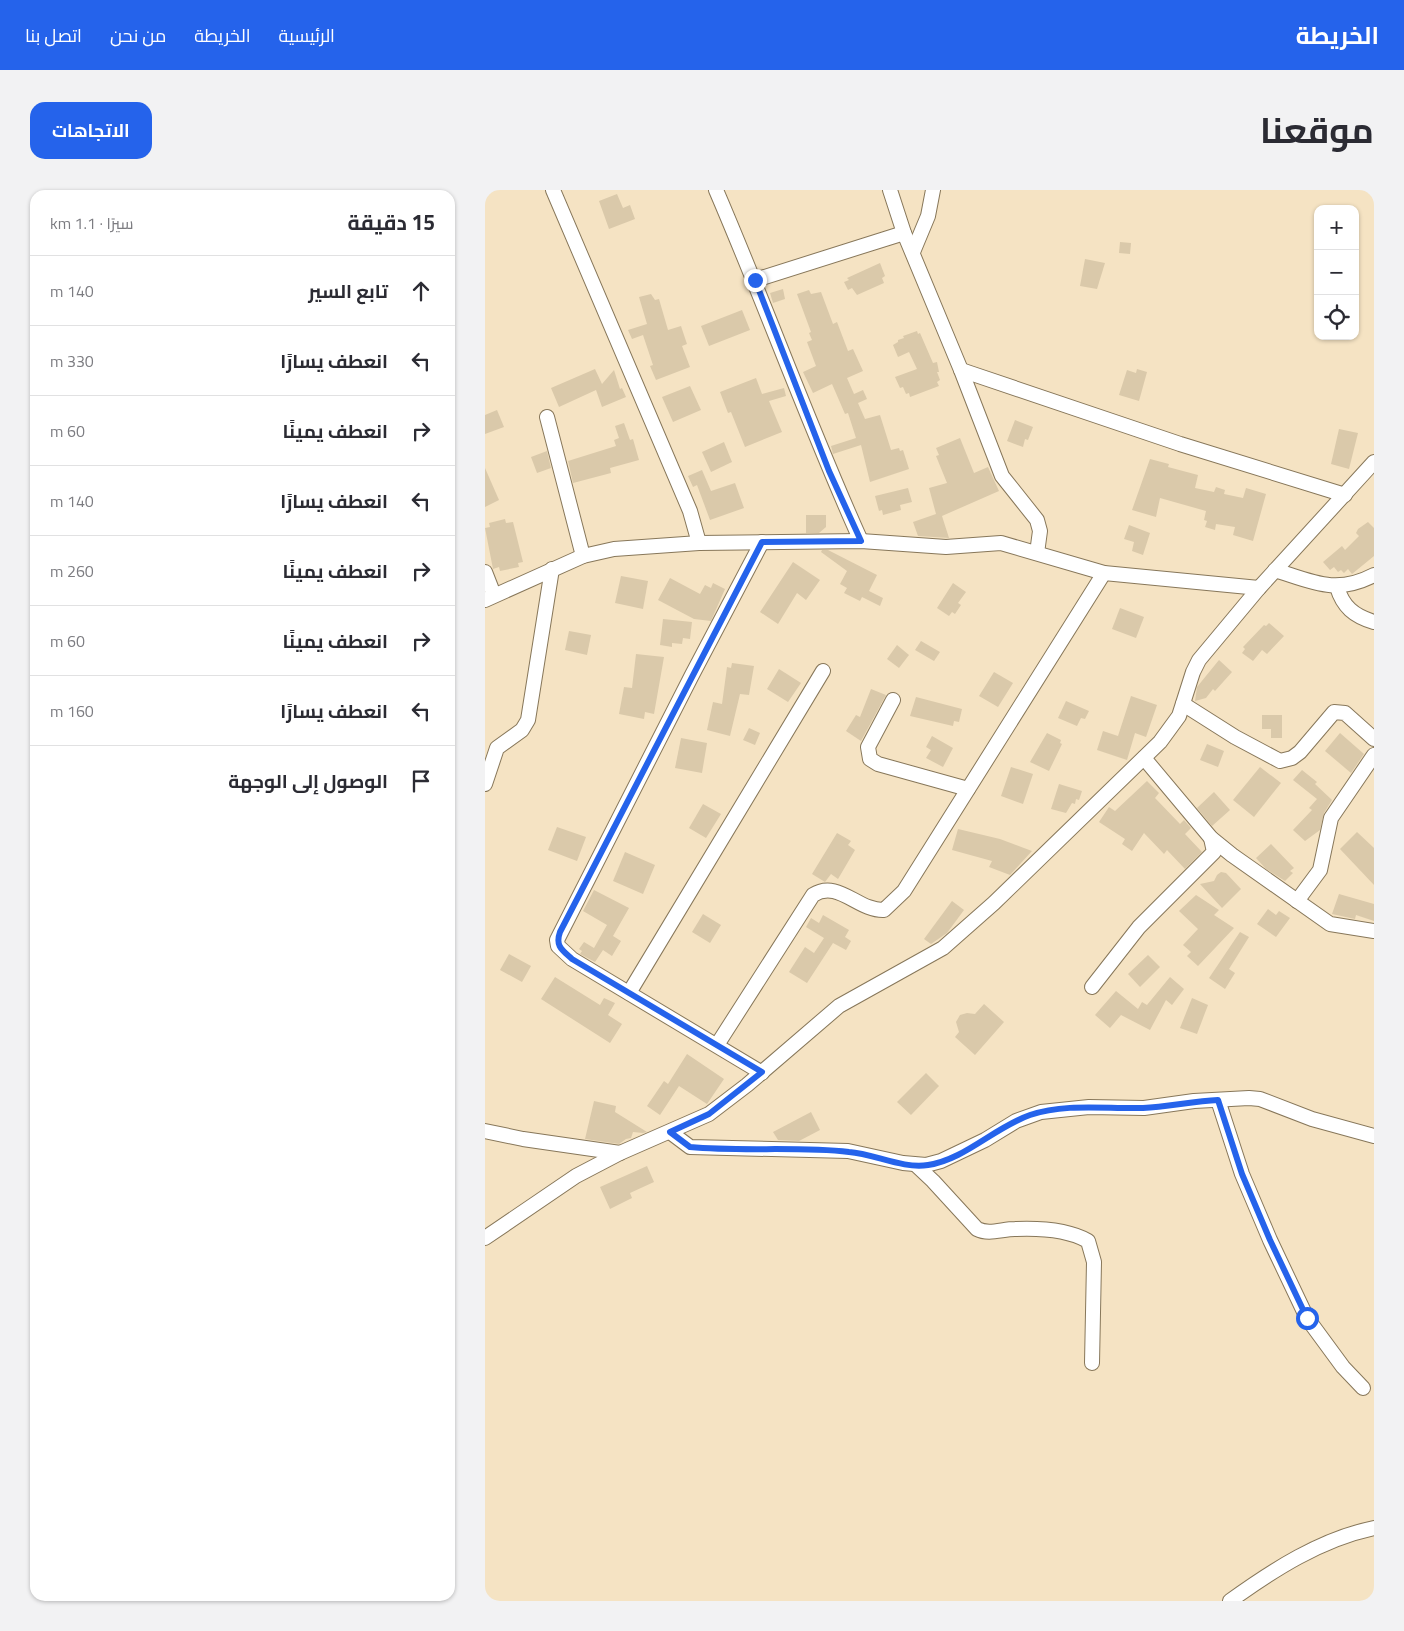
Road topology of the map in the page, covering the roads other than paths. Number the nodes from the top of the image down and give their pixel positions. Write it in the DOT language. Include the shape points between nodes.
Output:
graph roads {
  1 [pos="553,190"];
  2 [pos="716,190"];
  3 [pos="890,190"];
  4 [pos="933,190"];
  5 [pos="904,233"];
  6 [pos="913,252"];
  7 [pos="755,280"];
  8 [pos="961,370"];
  9 [pos="547,417"];
  10 [pos="1374,462"];
  11 [pos="1345,495"];
  12 [pos="861,541"];
  13 [pos="762,542"];
  14 [pos="699,543"];
  15 [pos="1037,553"];
  16 [pos="583,556"];
  17 [pos="552,569"];
  18 [pos="1275,570"];
  19 [pos="485,572"];
  20 [pos="1104,573"];
  21 [pos="1374,575"];
  22 [pos="1337,587"];
  23 [pos="1259,588"];
  24 [pos="490,598"];
  25 [pos="1374,622"];
  26 [pos="823,671"];
  27 [pos="893,700"];
  28 [pos="1183,704"];
  29 [pos="1374,739"];
  30 [pos="1374,755"];
  31 [pos="1144,758"];
  32 [pos="485,784"];
  33 [pos="968,789"];
  34 [pos="1211,838"];
  35 [pos="1297,901"];
  36 [pos="1374,931"];
  37 [pos="1092,987"];
  38 [pos="629,993"];
  39 [pos="717,1045"];
  40 [pos="762,1072"];
  41 [pos="1218,1100"];
  42 [pos="485,1131"];
  43 [pos="670,1132"];
  44 [pos="1374,1136"];
  45 [pos="620,1153"];
  46 [pos="916,1165"];
  47 [pos="485,1238"];
  48 [pos="1092,1363"];
  49 [pos="1363,1388"];
  50 [pos="1374,1528"];
  51 [pos="1230,1601"];
  1 -- 14 [label="street" via="683,494"];
  2 -- 7 [label="street"];
  3 -- 5 [label="street"];
  4 -- 6 [label="street" via="928,216"];
  5 -- 6 [label="street"];
  5 -- 7 [label="street"];
  6 -- 8 [label="street"];
  7 -- 12 [label="street" via="829,471"];
  8 -- 11 [label="street" via="1180,444"];
  8 -- 15 [label="street" via="1002,476 1037,520 1040,531"];
  9 -- 16 [label="street"];
  10 -- 11 [label="street"];
  11 -- 18 [label="street"];
  12 -- 13 [label="street"];
  12 -- 15 [label="street" via="946,547 1001,543"];
  13 -- 14 [label="street"];
  13 -- 38 [label="street" via="557,940 558,946 572,959"];
  14 -- 16 [label="street" via="614,549"];
  15 -- 20 [label="street"];
  16 -- 17 [label="street"];
  17 -- 24 [label="street"];
  17 -- 32 [label="street" via="528,720 522,730 497,748"];
  18 -- 22 [label="street"];
  18 -- 23 [label="street"];
  19 -- 24 [label="street"];
  20 -- 23 [label="street"];
  20 -- 33 [label="street"];
  21 -- 22 [label="street"];
  22 -- 25 [label="street" via="1341,601 1348,609"];
  23 -- 28 [label="street" via="1199,660"];
  26 -- 38 [label="street"];
  27 -- 33 [label="street" via="868,747 870,759"];
  28 -- 29 [label="street" via="1235,738 1280,761 1300,752 1334,712 1345,713"];
  28 -- 31 [label="street" via="1172,727"];
  30 -- 35 [label="street" via="1331,818 1320,870"];
  31 -- 34 [label="street"];
  31 -- 40 [label="street" via="943,948 839,1006"];
  33 -- 39 [label="street" via="904,891 887,908 872,909 834,890 813,895"];
  34 -- 35 [label="street"];
  34 -- 37 [label="street" via="1214,852 1139,927"];
  35 -- 36 [label="street" via="1336,927"];
  38 -- 39 [label="street"];
  39 -- 40 [label="street"];
  40 -- 43 [label="street" via="709,1114"];
  41 -- 44 [label="street" via="1260,1099 1312,1119"];
  41 -- 46 [label="street" via="1144,1108 1089,1107 1041,1112 1016,1120 941,1162"];
  41 -- 49 [label="street" via="1242,1174 1307,1318"];
  42 -- 45 [label="street" via="523,1140"];
  43 -- 45 [label="street"];
  43 -- 46 [label="street" via="690,1147 848,1151"];
  45 -- 47 [label="street" via="576,1176"];
  46 -- 48 [label="street" via="977,1229 1053,1230 1088,1240 1094,1262"];
  50 -- 51 [label="street" via="1330,1542 1279,1568"];
}
